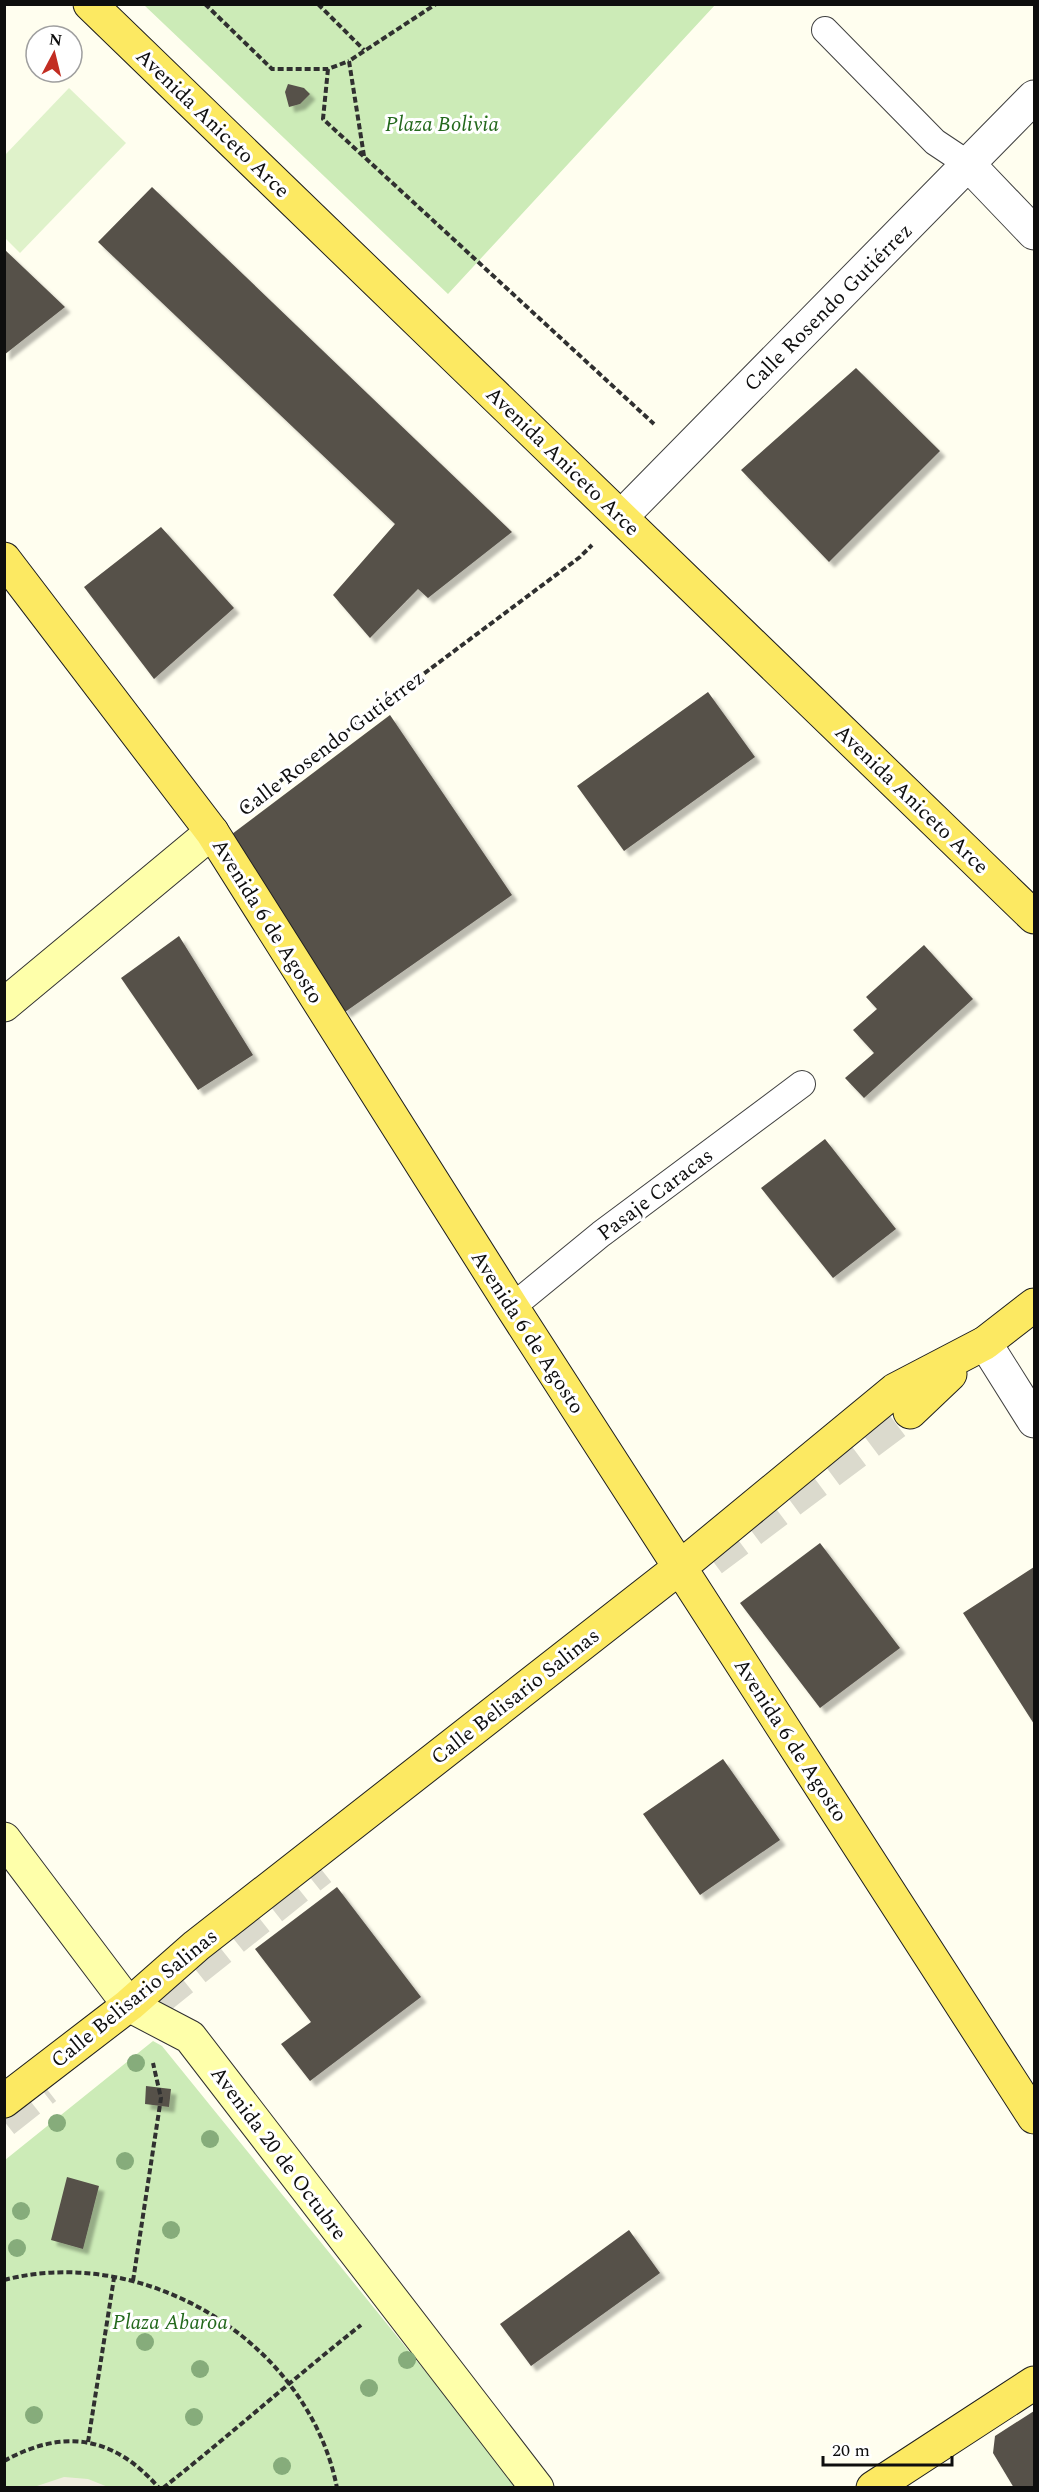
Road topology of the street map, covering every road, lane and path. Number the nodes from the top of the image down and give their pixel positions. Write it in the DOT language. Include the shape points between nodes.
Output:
graph roads {
  1 [pos="90,4"];
  2 [pos="205,4"];
  3 [pos="318,4"];
  4 [pos="436,4"];
  5 [pos="825,30"];
  6 [pos="365,50"];
  7 [pos="349,61"];
  8 [pos="328,69"];
  9 [pos="1035,97"];
  10 [pos="364,157"];
  11 [pos="968,164"];
  12 [pos="1035,233"];
  13 [pos="654,424"];
  14 [pos="621,517"];
  15 [pos="580,556"];
  16 [pos="4,559"];
  17 [pos="212,832"];
  18 [pos="1035,917"];
  19 [pos="4,1005"];
  20 [pos="801,1084"];
  21 [pos="1035,1305"];
  22 [pos="512,1307"];
  23 [pos="985,1343"];
  24 [pos="909,1412"];
  25 [pos="1035,1421"];
  26 [pos="679,1568"];
  27 [pos="4,1839"];
  28 [pos="129,2005"];
  29 [pos="153,2062"];
  30 [pos="4,2101"];
  31 [pos="1035,2117"];
  32 [pos="114,2278"];
  33 [pos="4,2280"];
  34 [pos="133,2281"];
  35 [pos="366,2321"];
  36 [pos="288,2382"];
  37 [pos="1035,2383"];
  38 [pos="88,2442"];
  39 [pos="4,2461"];
  40 [pos="159,2487"];
  41 [pos="163,2487"];
  42 [pos="337,2487"];
  43 [pos="537,2487"];
  44 [pos="873,2487"];
  1 -- 14 [label="main road, Avenida Aniceto Arce"];
  2 -- 8 [label="path" via="272,69"];
  3 -- 6 [label="path"];
  4 -- 6 [label="path"];
  5 -- 11 [label="lane" via="934,142"];
  6 -- 7 [label="path"];
  7 -- 8 [label="path"];
  7 -- 10 [label="path"];
  8 -- 10 [label="path" via="323,120"];
  9 -- 11 [label="street, Calle Rosendo Gutiérrez"];
  10 -- 13 [label="path"];
  11 -- 12 [label="street"];
  11 -- 14 [label="street, Calle Rosendo Gutiérrez"];
  14 -- 18 [label="main road, Avenida Aniceto Arce"];
  15 -- 17 [label="path, Calle Rosendo Gutiérrez"];
  16 -- 17 [label="main road, Avenida 6 de Agosto"];
  17 -- 19 [label="main road"];
  17 -- 22 [label="main road, Avenida 6 de Agosto"];
  20 -- 22 [label="lane, Pasaje Caracas" via="601,1234"];
  21 -- 23 [label="main road, Calle Belisario Salinas"];
  22 -- 26 [label="main road, Avenida 6 de Agosto"];
  23 -- 24 [label="main road"];
  23 -- 25 [label="street"];
  23 -- 26 [label="main road, Calle Belisario Salinas" via="895,1390"];
  26 -- 28 [label="main road, Calle Belisario Salinas" via="196,1946"];
  26 -- 31 [label="main road, Avenida 6 de Agosto"];
  27 -- 28 [label="main road, Avenida 20 de Octubre"];
  28 -- 30 [label="main road, Calle Belisario Salinas"];
  28 -- 43 [label="main road, Avenida 20 de Octubre" via="190,2037"];
  29 -- 34 [label="path" via="161,2098"];
  32 -- 33 [label="path" via="88,2273 24,2275"];
  32 -- 34 [label="path"];
  32 -- 38 [label="path"];
  34 -- 36 [label="path" via="169,2292 234,2329"];
  35 -- 36 [label="path"];
  36 -- 41 [label="path"];
  36 -- 42 [label="path" via="317,2430"];
  37 -- 44 [label="main road"];
  38 -- 39 [label="path" via="58,2440 28,2448"];
  38 -- 40 [label="path" via="125,2456"];
}
